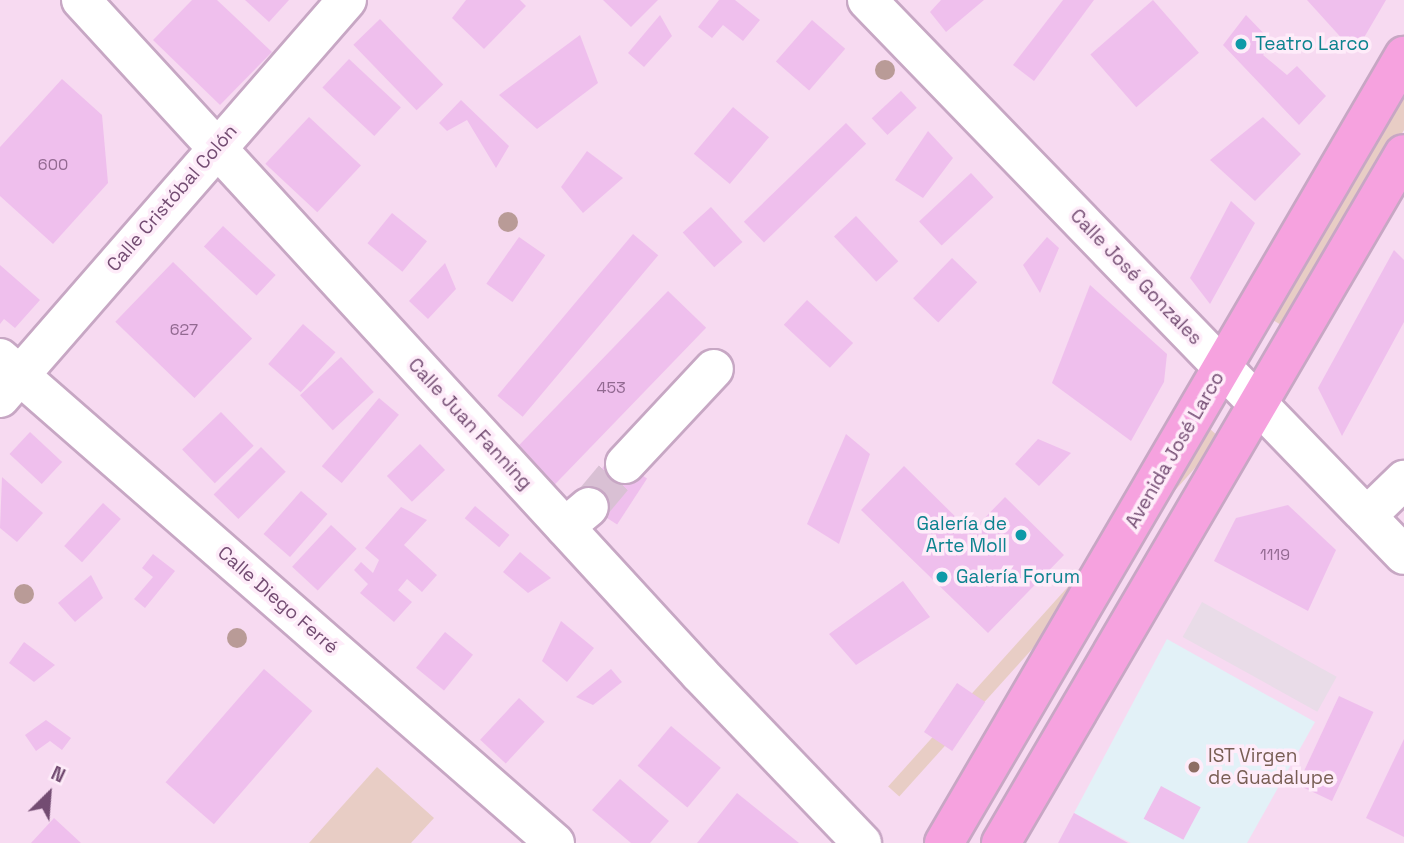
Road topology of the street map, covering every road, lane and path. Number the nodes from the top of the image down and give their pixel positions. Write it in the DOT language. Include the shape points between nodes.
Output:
graph roads {
  1 [pos="81,0"];
  2 [pos="346,0"];
  3 [pos="867,0"];
  4 [pos="1404,56"];
  5 [pos="216,147"];
  6 [pos="1404,153"];
  7 [pos="1223,368"];
  8 [pos="714,369"];
  9 [pos="7,377"];
  10 [pos="1257,403"];
  11 [pos="625,464"];
  12 [pos="1404,480"];
  13 [pos="1367,516"];
  14 [pos="1404,555"];
  15 [pos="555,843"];
  16 [pos="862,843"];
  17 [pos="944,843"];
  18 [pos="1001,843"];
  1 -- 5 [label="street, Calle Juan Fanning"];
  2 -- 5 [label="street, Calle Cristóbal Colón"];
  3 -- 7 [label="street, Calle José Gonzales"];
  4 -- 7 [label="main road, Avenida José Larco"];
  5 -- 9 [label="street, Calle Cristóbal Colón"];
  5 -- 16 [label="street, Calle Juan Fanning" via="577,517"];
  6 -- 10 [label="main road"];
  7 -- 10 [label="street, Calle José Gonzales"];
  7 -- 17 [label="main road, Avenida José Larco"];
  8 -- 11 [label="street"];
  9 -- 15 [label="street, Calle Diego Ferré"];
  10 -- 13 [label="street, Calle José Gonzales"];
  10 -- 18 [label="main road"];
  12 -- 13 [label="street"];
  13 -- 14 [label="street, Calle José Gonzales"];
}
